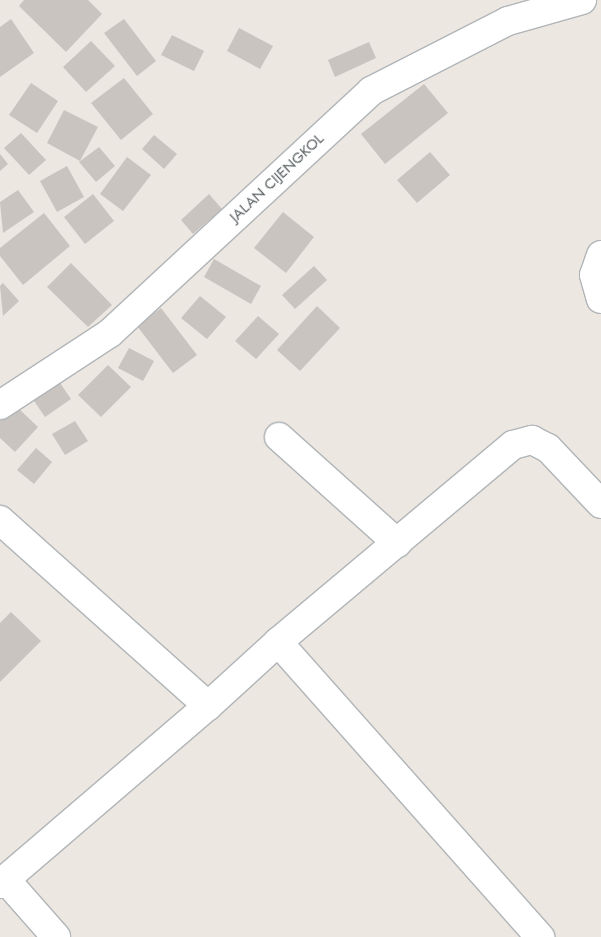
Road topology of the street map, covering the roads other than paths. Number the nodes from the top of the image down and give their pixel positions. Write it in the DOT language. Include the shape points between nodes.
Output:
graph roads {
  1 [pos="582,0"];
  2 [pos="601,255"];
  3 [pos="601,299"];
  4 [pos="0,405"];
  5 [pos="279,437"];
  6 [pos="601,504"];
  7 [pos="0,520"];
  8 [pos="397,543"];
  9 [pos="278,642"];
  10 [pos="208,706"];
  11 [pos="3,882"];
  12 [pos="56,937"];
  13 [pos="540,937"];
  1 -- 4 [label="street, JALAN CIJENGKOL" via="508,21 371,91 110,333"];
  2 -- 3 [label="street" via="594,275"];
  5 -- 8 [label="street"];
  6 -- 8 [label="street" via="548,448 532,440 513,445"];
  7 -- 10 [label="street"];
  8 -- 9 [label="street"];
  9 -- 10 [label="street"];
  9 -- 13 [label="street"];
  10 -- 11 [label="street"];
  11 -- 12 [label="street"];
}
